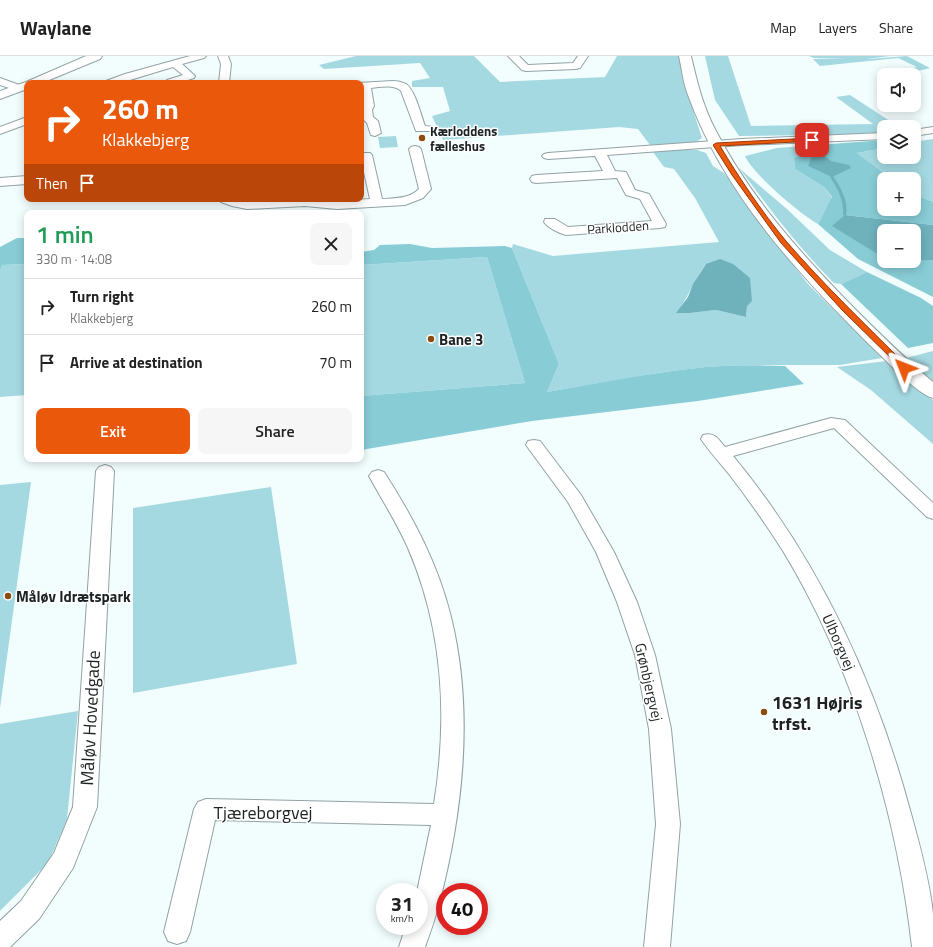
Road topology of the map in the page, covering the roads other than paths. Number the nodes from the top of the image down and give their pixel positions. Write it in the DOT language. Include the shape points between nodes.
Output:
graph roads {
  1 [pos="96,56"];
  2 [pos="201,56"];
  3 [pos="223,56"];
  4 [pos="513,56"];
  5 [pos="583,56"];
  6 [pos="685,56"];
  7 [pos="175,63"];
  8 [pos="38,80"];
  9 [pos="120,80"];
  10 [pos="177,80"];
  11 [pos="224,80"];
  12 [pos="0,81"];
  13 [pos="364,85"];
  14 [pos="22,86"];
  15 [pos="364,88"];
  16 [pos="0,95"];
  17 [pos="24,121"];
  18 [pos="431,129"];
  19 [pos="933,130"];
  20 [pos="0,131"];
  21 [pos="921,132"];
  22 [pos="375,133"];
  23 [pos="877,136"];
  24 [pos="716,145"];
  25 [pos="415,149"];
  26 [pos="599,152"];
  27 [pos="366,155"];
  28 [pos="548,156"];
  29 [pos="611,174"];
  30 [pos="536,179"];
  31 [pos="24,180"];
  32 [pos="0,182"];
  33 [pos="233,202"];
  34 [pos="277,202"];
  35 [pos="306,202"];
  36 [pos="377,202"];
  37 [pos="550,222"];
  38 [pos="933,392"];
  39 [pos="534,445"];
  40 [pos="105,471"];
  41 [pos="378,476"];
  42 [pos="933,513"];
  43 [pos="444,815"];
  44 [pos="177,932"];
  45 [pos="0,939"];
  46 [pos="412,947"];
  47 [pos="657,947"];
  48 [pos="925,947"];
  1 -- 8 [label="street"];
  2 -- 7 [label="street"];
  3 -- 11 [label="street" via="226,64"];
  4 -- 5 [label="street" via="526,68 576,66"];
  6 -- 24 [label="street" via="692,91"];
  7 -- 9 [label="street"];
  7 -- 10 [label="street" via="190,76"];
  12 -- 14 [label="street"];
  13 -- 18 [label="street" via="402,86 407,91 420,129"];
  14 -- 16 [label="street"];
  15 -- 22 [label="street" via="369,106 366,109 368,119 372,121"];
  17 -- 20 [label="street"];
  19 -- 21 [label="street"];
  23 -- 24 [label="street"];
  24 -- 26 [label="street"];
  24 -- 38 [label="street" via="747,194 783,242 844,308 904,368"];
  25 -- 36 [label="street" via="424,189 422,194 405,201"];
  26 -- 28 [label="street"];
  26 -- 29 [label="street, Parklodden"];
  27 -- 36 [label="street"];
  29 -- 30 [label="street"];
  29 -- 37 [label="street, Parklodden" via="622,175 630,192 644,197 660,224 566,231"];
  31 -- 32 [label="street"];
  33 -- 34 [label="street" via="247,205"];
  35 -- 36 [label="street" via="337,205"];
  39 -- 47 [label="street, Grønbjergvej" via="575,499 605,552 627,602 645,655 660,729 668,824"];
  40 -- 45 [label="street, Måløv Hovedgade" via="85,807 64,860 30,910"];
  41 -- 43 [label="street" via="407,526 426,569 441,617 450,666 453,729"];
  42 -- 48 [label="street, Ulborgvej" via="840,424 831,423 715,447 764,508 801,565 839,638 876,730 901,817"];
  43 -- 44 [label="street, Tjæreborgvej" via="206,809"];
  43 -- 46 [label="street" via="428,899"];
}
